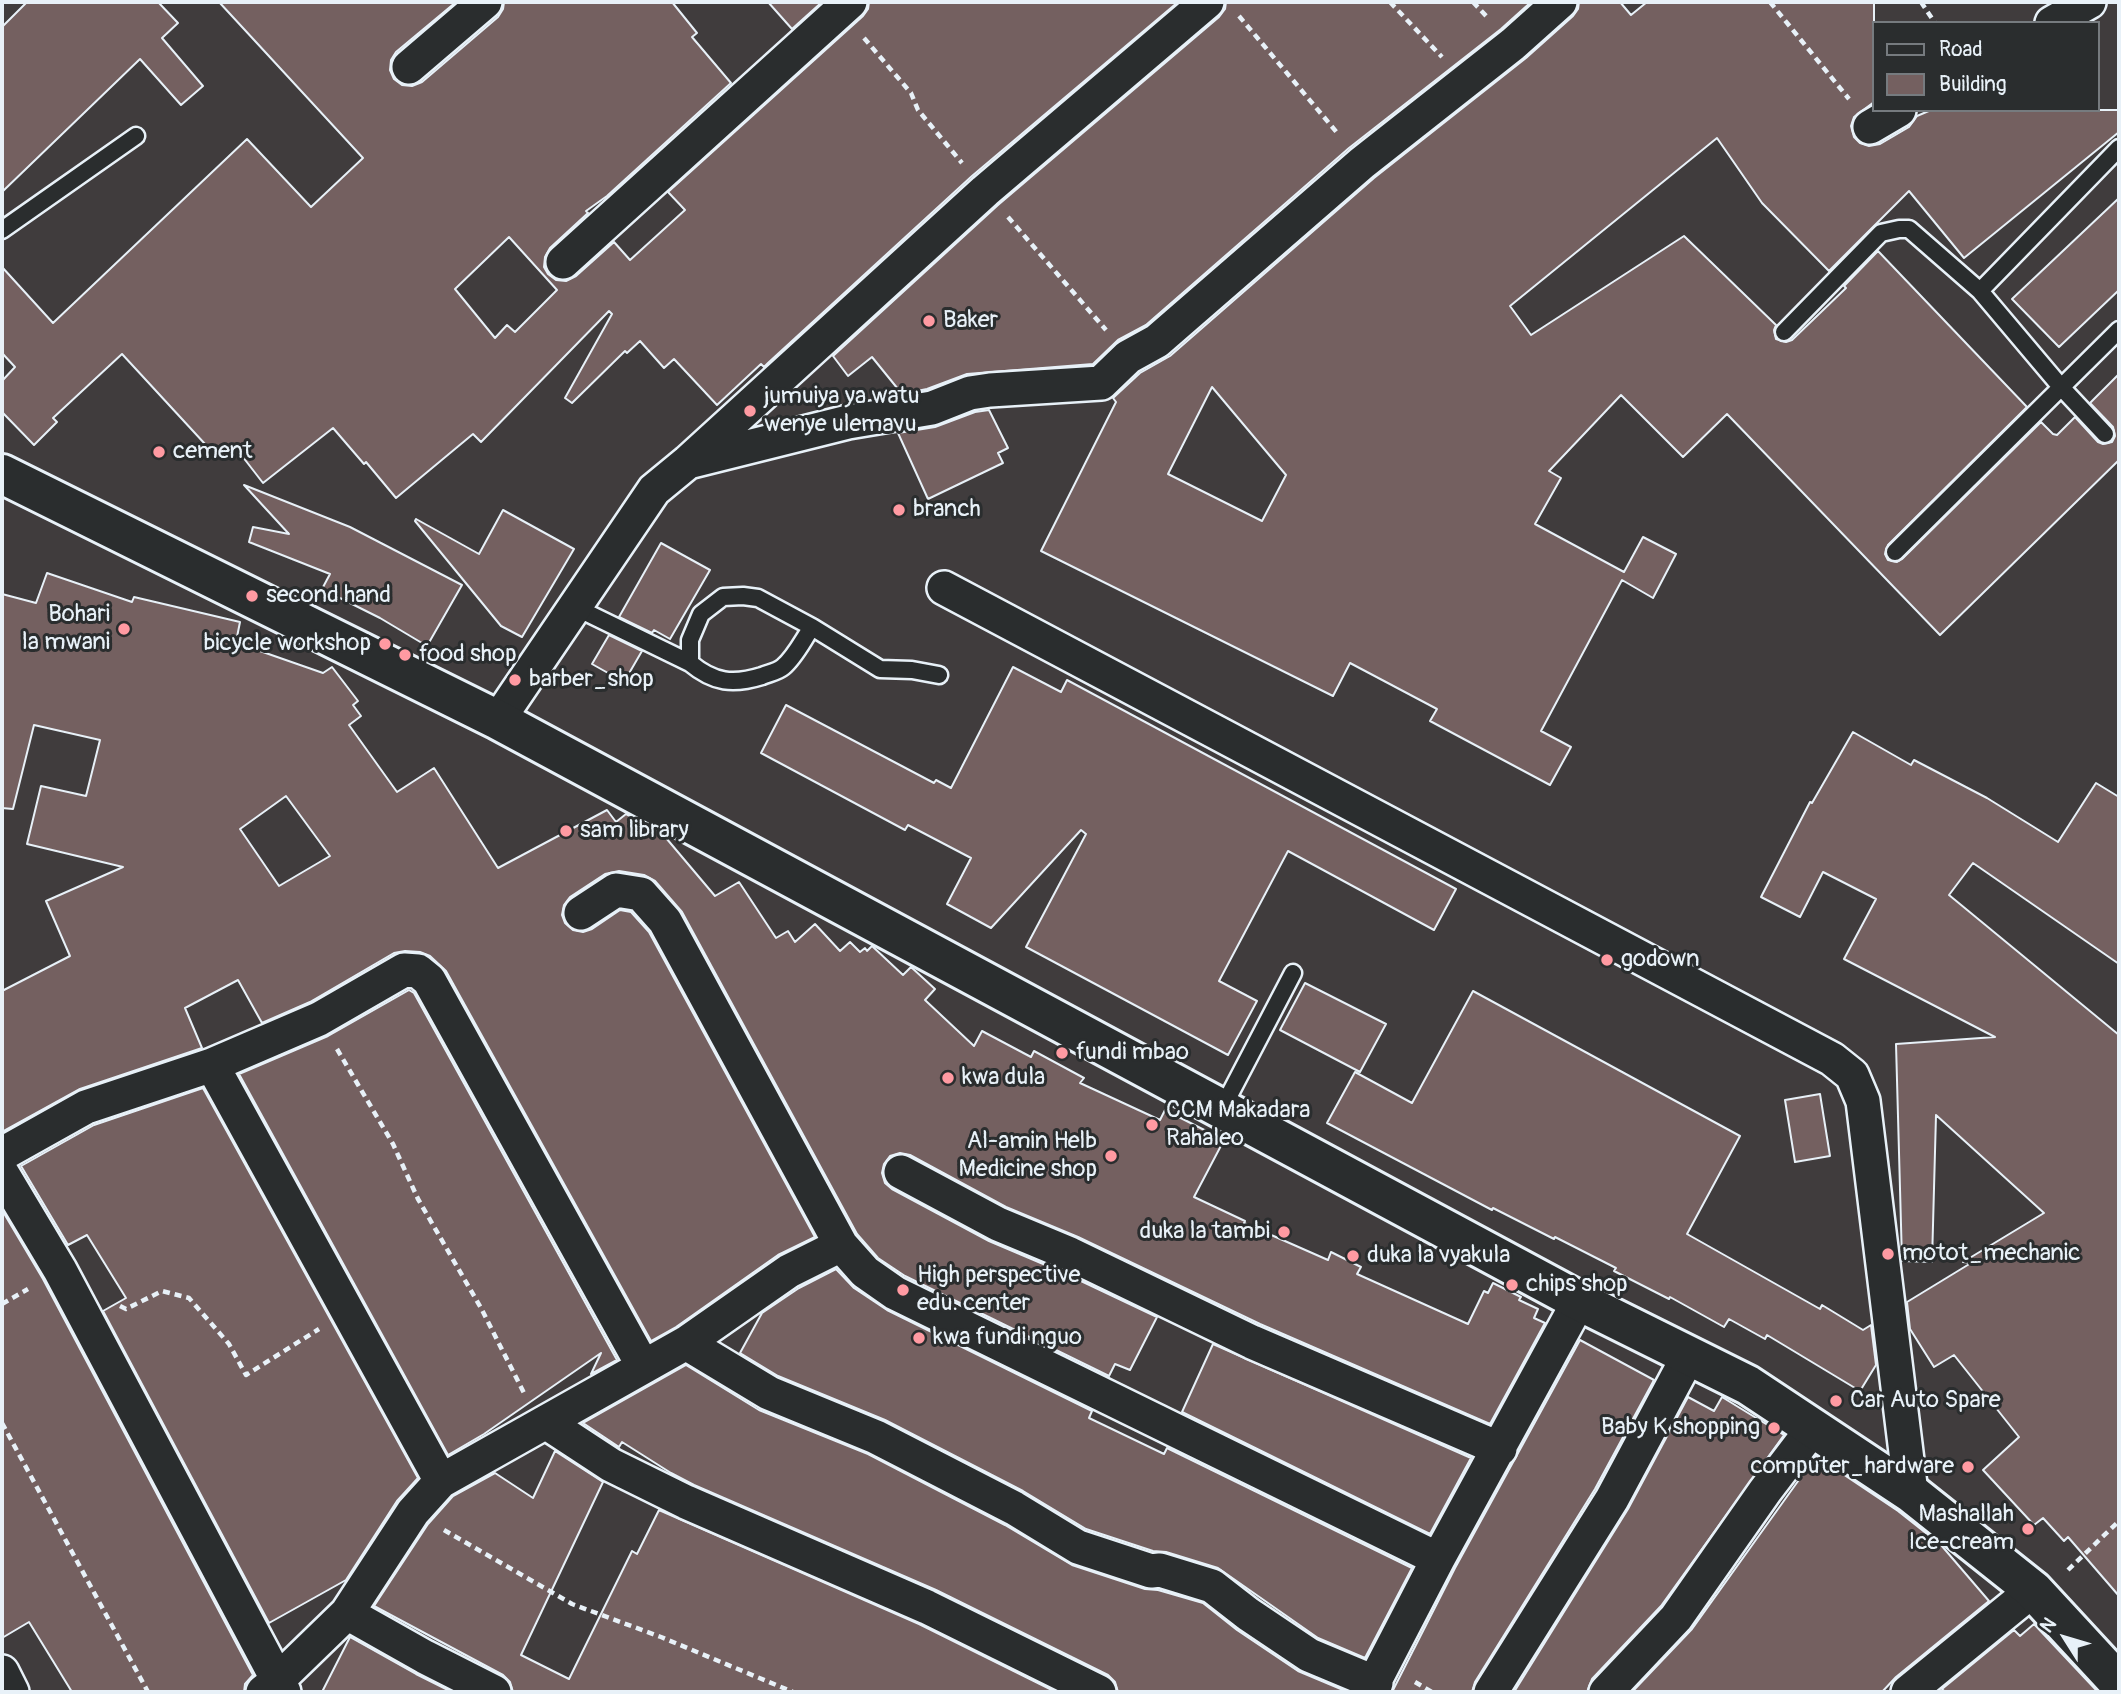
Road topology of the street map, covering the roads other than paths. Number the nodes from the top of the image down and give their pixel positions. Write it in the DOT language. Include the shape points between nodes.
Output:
graph roads {
  1 [pos="485,2"];
  2 [pos="850,2"];
  3 [pos="1560,2"];
  4 [pos="2089,2"];
  5 [pos="1221,7"];
  6 [pos="2056,21"];
  7 [pos="409,67"];
  8 [pos="1896,112"];
  9 [pos="1870,127"];
  10 [pos="136,136"];
  11 [pos="2119,148"];
  12 [pos="2,230"];
  13 [pos="563,262"];
  14 [pos="1980,291"];
  15 [pos="2119,330"];
  16 [pos="1784,332"];
  17 [pos="2061,387"];
  18 [pos="2105,434"];
  19 [pos="688,462"];
  20 [pos="2,474"];
  21 [pos="1895,552"];
  22 [pos="944,588"];
  23 [pos="575,607"];
  24 [pos="812,627"];
  25 [pos="691,663"];
  26 [pos="939,675"];
  27 [pos="498,720"];
  28 [pos="582,913"];
  29 [pos="1293,973"];
  30 [pos="212,1065"];
  31 [pos="1222,1109"];
  32 [pos="2,1154"];
  33 [pos="2,1172"];
  34 [pos="901,1172"];
  35 [pos="841,1245"];
  36 [pos="1579,1301"];
  37 [pos="686,1343"];
  38 [pos="1689,1354"];
  39 [pos="643,1366"];
  40 [pos="543,1424"];
  41 [pos="1813,1428"];
  42 [pos="1500,1448"];
  43 [pos="441,1481"];
  44 [pos="1911,1493"];
  45 [pos="1438,1559"];
  46 [pos="2036,1594"];
  47 [pos="347,1613"];
  48 [pos="2,1672"];
  49 [pos="2119,1685"];
  50 [pos="1372,1688"];
  51 [pos="275,1689"];
  52 [pos="12,1692"];
  53 [pos="494,1692"];
  54 [pos="1099,1692"];
  55 [pos="1491,1692"];
  56 [pos="1606,1692"];
  57 [pos="1908,1692"];
  58 [pos="2114,1692"];
  1 -- 7 [label="street"];
  2 -- 13 [label="street"];
  3 -- 19 [label="street" via="1101,383 970,393 932,408 848,422"];
  4 -- 6 [label="street"];
  5 -- 19 [label="street" via="985,191"];
  8 -- 9 [label="street"];
  10 -- 12 [label="lane"];
  11 -- 14 [label="lane"];
  14 -- 16 [label="lane" via="1909,229 1899,229 1881,233"];
  14 -- 17 [label="lane"];
  15 -- 17 [label="lane"];
  17 -- 18 [label="lane"];
  17 -- 21 [label="lane"];
  19 -- 23 [label="street" via="654,491"];
  20 -- 27 [label="street"];
  22 -- 44 [label="street" via="1832,1059 1852,1075 1863,1101"];
  23 -- 25 [label="lane"];
  23 -- 27 [label="street"];
  24 -- 25 [label="lane" via="780,670 743,681 721,681"];
  24 -- 25 [label="lane" via="758,598 723,597 701,614 690,640"];
  24 -- 26 [label="lane" via="880,668"];
  27 -- 31 [label="street"];
  28 -- 35 [label="street" via="616,890 641,894 665,921"];
  29 -- 31 [label="lane"];
  30 -- 32 [label="street" via="86,1107"];
  30 -- 39 [label="street" via="318,1019 404,970 418,971 429,980"];
  30 -- 43 [label="street"];
  31 -- 36 [label="street"];
  33 -- 51 [label="street" via="60,1270"];
  34 -- 42 [label="street" via="998,1224 1252,1342"];
  35 -- 37 [label="street" via="789,1271"];
  35 -- 45 [label="street" via="865,1272 895,1293"];
  36 -- 38 [label="street"];
  36 -- 42 [label="street"];
  37 -- 39 [label="street"];
  37 -- 50 [label="street" via="769,1393 876,1437 1014,1508 1078,1547 1212,1586 1308,1655"];
  38 -- 41 [label="street" via="1748,1385"];
  38 -- 55 [label="street" via="1612,1499"];
  39 -- 40 [label="street"];
  40 -- 43 [label="street"];
  40 -- 54 [label="street" via="665,1492 927,1607"];
  41 -- 44 [label="street"];
  41 -- 56 [label="street" via="1676,1618"];
  42 -- 45 [label="street"];
  43 -- 47 [label="street" via="413,1512"];
  44 -- 46 [label="street"];
  45 -- 50 [label="street"];
  46 -- 49 [label="street"];
  46 -- 57 [label="street"];
  47 -- 51 [label="street"];
  47 -- 53 [label="street"];
  48 -- 52 [label="street"];
  49 -- 58 [label="street"];
}
